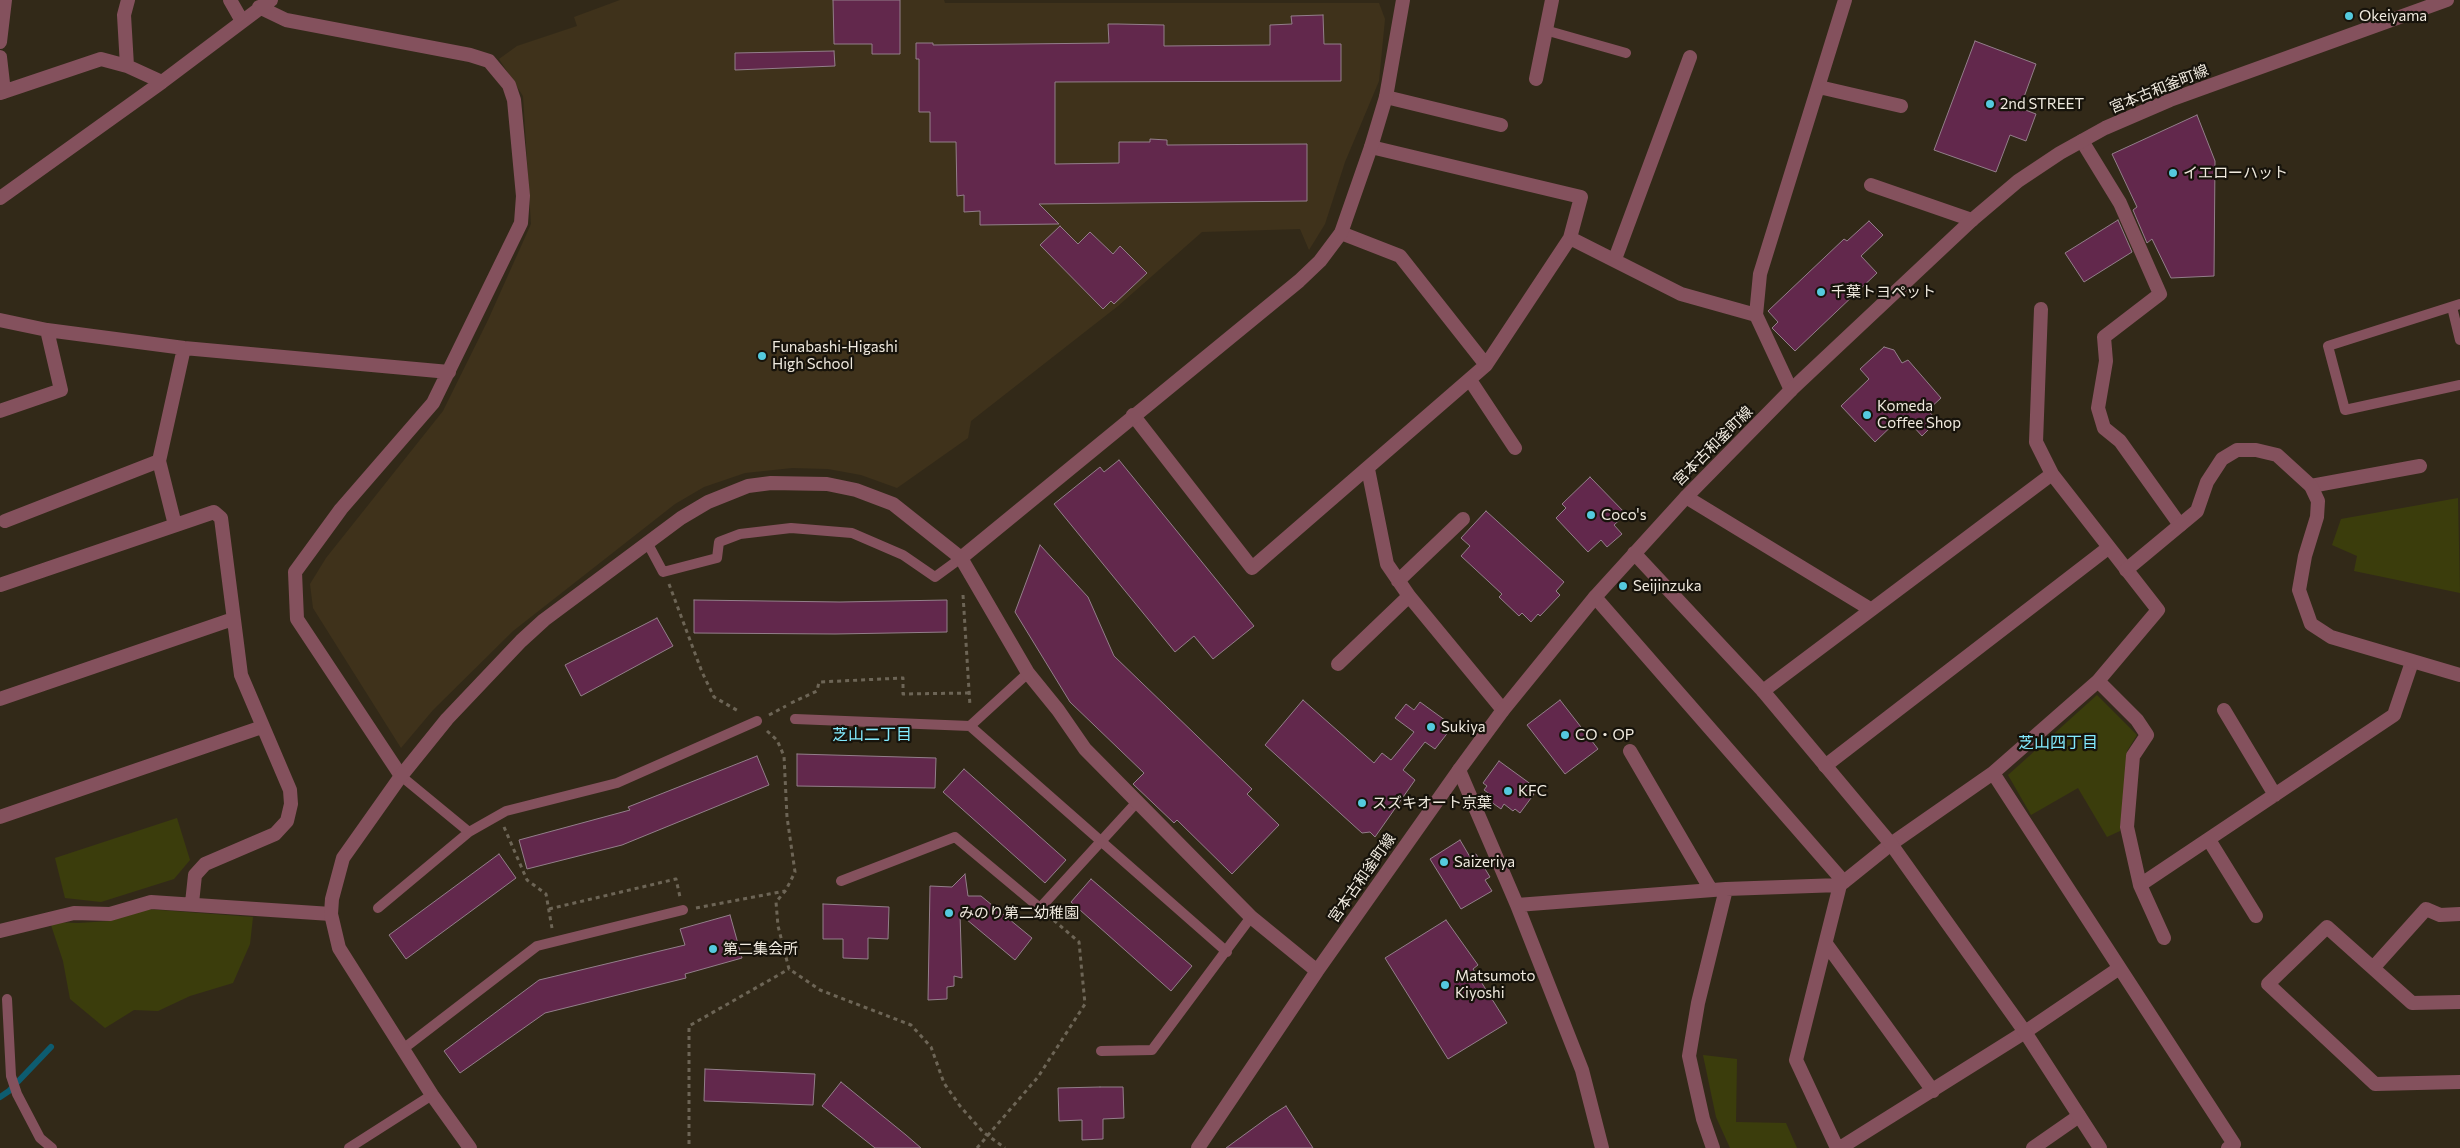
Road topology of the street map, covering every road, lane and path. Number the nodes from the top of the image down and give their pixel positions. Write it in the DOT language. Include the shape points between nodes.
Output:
graph roads {
  1 [pos="5,0"];
  2 [pos="128,0"];
  3 [pos="230,0"];
  4 [pos="1403,0"];
  5 [pos="1552,0"];
  6 [pos="1845,0"];
  7 [pos="2447,0"];
  8 [pos="265,3"];
  9 [pos="242,21"];
  10 [pos="1545,30"];
  11 [pos="0,42"];
  12 [pos="1626,53"];
  13 [pos="0,57"];
  14 [pos="1690,57"];
  15 [pos="127,66"];
  16 [pos="1536,79"];
  17 [pos="162,82"];
  18 [pos="1819,87"];
  19 [pos="2,93"];
  20 [pos="1386,97"];
  21 [pos="1901,106"];
  22 [pos="1501,125"];
  23 [pos="2082,141"];
  24 [pos="1371,147"];
  25 [pos="1871,185"];
  26 [pos="0,198"];
  27 [pos="1972,220"];
  28 [pos="1341,232"];
  29 [pos="1570,238"];
  30 [pos="1615,259"];
  31 [pos="2456,305"];
  32 [pos="2041,309"];
  33 [pos="1756,315"];
  34 [pos="0,320"];
  35 [pos="47,330"];
  36 [pos="2460,340"];
  37 [pos="184,348"];
  38 [pos="1486,365"];
  39 [pos="449,372"];
  40 [pos="1470,380"];
  41 [pos="2460,385"];
  42 [pos="1791,390"];
  43 [pos="0,411"];
  44 [pos="1133,415"];
  45 [pos="1514,448"];
  46 [pos="160,461"];
  47 [pos="2420,466"];
  48 [pos="1368,469"];
  49 [pos="2052,474"];
  50 [pos="2311,486"];
  51 [pos="1686,497"];
  52 [pos="1462,519"];
  53 [pos="6,521"];
  54 [pos="175,525"];
  55 [pos="2180,525"];
  56 [pos="648,544"];
  57 [pos="2108,548"];
  58 [pos="1634,553"];
  59 [pos="961,558"];
  60 [pos="2126,570"];
  61 [pos="664,572"];
  62 [pos="1398,581"];
  63 [pos="0,585"];
  64 [pos="962,589"];
  65 [pos="1409,596"];
  66 [pos="1596,597"];
  67 [pos="1870,609"];
  68 [pos="233,619"];
  69 [pos="2412,662"];
  70 [pos="1338,664"];
  71 [pos="1028,673"];
  72 [pos="2460,675"];
  73 [pos="2098,681"];
  74 [pos="1763,691"];
  75 [pos="970,693"];
  76 [pos="0,699"];
  77 [pos="1503,710"];
  78 [pos="2224,710"];
  79 [pos="795,719"];
  80 [pos="757,721"];
  81 [pos="970,726"];
  82 [pos="262,728"];
  83 [pos="1630,751"];
  84 [pos="1825,766"];
  85 [pos="1459,770"];
  86 [pos="1992,773"];
  87 [pos="401,776"];
  88 [pos="2275,795"];
  89 [pos="1138,802"];
  90 [pos="498,816"];
  91 [pos="0,817"];
  92 [pos="469,832"];
  93 [pos="2209,840"];
  94 [pos="1100,841"];
  95 [pos="1891,844"];
  96 [pos="841,881"];
  97 [pos="1842,884"];
  98 [pos="2140,885"];
  99 [pos="1726,889"];
  100 [pos="1710,890"];
  101 [pos="192,903"];
  102 [pos="1517,905"];
  103 [pos="378,908"];
  104 [pos="1040,908"];
  105 [pos="683,910"];
  106 [pos="331,914"];
  107 [pos="2460,914"];
  108 [pos="2256,916"];
  109 [pos="1251,917"];
  110 [pos="0,932"];
  111 [pos="2164,938"];
  112 [pos="555,941"];
  113 [pos="1827,945"];
  114 [pos="1227,952"];
  115 [pos="2373,968"];
  116 [pos="789,969"];
  117 [pos="2118,969"];
  118 [pos="1317,971"];
  119 [pos="6,999"];
  120 [pos="2460,1002"];
  121 [pos="2025,1032"];
  122 [pos="402,1049"];
  123 [pos="1101,1051"];
  124 [pos="2460,1082"];
  125 [pos="1933,1091"];
  126 [pos="432,1095"];
  127 [pos="2079,1116"];
  128 [pos="988,1135"];
  129 [pos="689,1144"];
  130 [pos="52,1148"];
  131 [pos="349,1148"];
  132 [pos="470,1148"];
  133 [pos="977,1148"];
  134 [pos="1006,1148"];
  135 [pos="1198,1148"];
  136 [pos="1602,1148"];
  137 [pos="1713,1148"];
  138 [pos="1839,1148"];
  139 [pos="2033,1148"];
  140 [pos="2100,1148"];
  141 [pos="2228,1148"];
  1 -- 11 [label="street"];
  2 -- 15 [label="street" via="124,15"];
  3 -- 9 [label="street"];
  4 -- 20 [label="street"];
  5 -- 10 [label="street"];
  6 -- 18 [label="street"];
  7 -- 23 [label="street, 宮本古和釜町線" via="2170,100"];
  8 -- 9 [label="street"];
  8 -- 39 [label="street" via="286,20 489,61 510,85 522,178 521,223"];
  9 -- 17 [label="street"];
  10 -- 12 [label="lane"];
  10 -- 16 [label="street"];
  13 -- 19 [label="street"];
  14 -- 30 [label="street"];
  15 -- 17 [label="street"];
  15 -- 19 [label="street" via="101,59"];
  17 -- 26 [label="street"];
  18 -- 21 [label="street"];
  18 -- 33 [label="street" via="1760,274"];
  20 -- 22 [label="street"];
  20 -- 24 [label="street"];
  23 -- 27 [label="street, 宮本古和釜町線" via="2018,182"];
  23 -- 55 [label="street" via="2120,203 2160,294 2104,337 2106,361 2098,408 2104,428 2120,441"];
  24 -- 28 [label="street"];
  24 -- 29 [label="street" via="1581,197"];
  25 -- 27 [label="street"];
  27 -- 42 [label="street, 宮本古和釜町線"];
  28 -- 38 [label="street" via="1400,256"];
  28 -- 44 [label="street" via="1320,262 1299,281"];
  29 -- 30 [label="street"];
  29 -- 38 [label="street"];
  30 -- 33 [label="street" via="1681,294"];
  31 -- 36 [label="lane"];
  31 -- 41 [label="lane" via="2328,346 2345,410"];
  32 -- 49 [label="street" via="2036,442"];
  33 -- 42 [label="street"];
  34 -- 35 [label="street"];
  35 -- 37 [label="street"];
  35 -- 43 [label="street" via="61,390"];
  37 -- 39 [label="street"];
  37 -- 46 [label="street"];
  38 -- 40 [label="street"];
  39 -- 87 [label="street" via="433,402 341,509 294,572 297,619"];
  40 -- 45 [label="street"];
  40 -- 48 [label="street"];
  42 -- 51 [label="street, 宮本古和釜町線"];
  44 -- 48 [label="street" via="1252,568"];
  44 -- 59 [label="street"];
  46 -- 53 [label="street"];
  46 -- 54 [label="street"];
  47 -- 50 [label="street"];
  48 -- 62 [label="street" via="1387,564"];
  49 -- 57 [label="street"];
  49 -- 67 [label="street"];
  50 -- 55 [label="street" via="2277,455 2237,450 2222,459 2207,482 2197,511"];
  50 -- 69 [label="street" via="2318,501 2317,517 2299,590 2311,624 2331,637"];
  51 -- 58 [label="street, 宮本古和釜町線"];
  51 -- 67 [label="street"];
  52 -- 62 [label="street"];
  54 -- 63 [label="street"];
  54 -- 68 [label="street" via="214,512 222,518"];
  55 -- 60 [label="street"];
  56 -- 59 [label="street" via="708,502 748,486 827,484 856,490 893,504"];
  56 -- 61 [label="lane"];
  56 -- 87 [label="street" via="544,620 521,641 465,699"];
  57 -- 60 [label="street"];
  57 -- 84 [label="street"];
  58 -- 66 [label="street, 宮本古和釜町線"];
  58 -- 74 [label="street"];
  59 -- 61 [label="lane" via="935,578 903,555 852,533 791,528 740,534 719,542 717,558"];
  59 -- 71 [label="street"];
  60 -- 73 [label="street" via="2158,610"];
  61 -- 80 [label="path" via="714,697"];
  62 -- 65 [label="street"];
  64 -- 75 [label="path"];
  65 -- 70 [label="street"];
  65 -- 77 [label="street"];
  66 -- 77 [label="street, 宮本古和釜町線"];
  66 -- 97 [label="street"];
  67 -- 74 [label="street"];
  68 -- 76 [label="street"];
  68 -- 82 [label="street" via="241,675"];
  69 -- 72 [label="street"];
  69 -- 88 [label="street" via="2394,715"];
  71 -- 81 [label="lane"];
  71 -- 89 [label="street" via="1086,749"];
  73 -- 86 [label="street"];
  73 -- 98 [label="street" via="2137,720 2147,735 2133,756 2127,827"];
  74 -- 84 [label="street"];
  75 -- 80 [label="path" via="903,694 903,678 819,682 817,691"];
  75 -- 81 [label="path"];
  77 -- 85 [label="street, 宮本古和釜町線"];
  78 -- 88 [label="street"];
  79 -- 81 [label="lane"];
  80 -- 90 [label="lane" via="618,783 506,811"];
  80 -- 116 [label="path" via="777,740 784,756 794,872 776,902 778,926"];
  81 -- 94 [label="lane"];
  82 -- 91 [label="street"];
  82 -- 101 [label="street" via="290,790 287,821 275,834 205,864 195,875"];
  83 -- 100 [label="street"];
  84 -- 95 [label="street"];
  85 -- 102 [label="street"];
  85 -- 118 [label="street, 宮本古和釜町線"];
  86 -- 95 [label="street"];
  86 -- 117 [label="street"];
  87 -- 92 [label="lane"];
  87 -- 106 [label="street" via="343,858"];
  88 -- 93 [label="street"];
  89 -- 94 [label="lane"];
  89 -- 109 [label="street"];
  90 -- 92 [label="lane"];
  90 -- 112 [label="path" via="527,880 546,894"];
  92 -- 103 [label="lane"];
  93 -- 98 [label="street"];
  93 -- 108 [label="street"];
  94 -- 104 [label="lane"];
  94 -- 114 [label="lane"];
  95 -- 97 [label="street"];
  95 -- 121 [label="street"];
  96 -- 104 [label="lane" via="955,837"];
  97 -- 99 [label="street"];
  97 -- 113 [label="street"];
  98 -- 111 [label="street"];
  99 -- 100 [label="street"];
  99 -- 137 [label="street" via="1698,1003 1689,1056"];
  100 -- 102 [label="street"];
  101 -- 106 [label="street"];
  101 -- 110 [label="street" via="151,902 110,914 74,913"];
  102 -- 136 [label="street" via="1582,1070"];
  104 -- 128 [label="path" via="1079,942 1086,1004 1038,1077"];
  105 -- 112 [label="lane"];
  106 -- 122 [label="street" via="339,948"];
  107 -- 115 [label="street" via="2440,915 2426,909"];
  109 -- 114 [label="lane"];
  109 -- 118 [label="street"];
  112 -- 122 [label="lane" via="537,946"];
  113 -- 125 [label="street"];
  113 -- 138 [label="street" via="1796,1060"];
  114 -- 123 [label="lane" via="1152,1050"];
  115 -- 120 [label="street" via="2412,1003"];
  115 -- 124 [label="street" via="2327,927 2268,984 2375,1084"];
  116 -- 128 [label="path" via="820,990 911,1025 931,1048 944,1083 960,1106"];
  116 -- 129 [label="path" via="689,1026"];
  117 -- 121 [label="street"];
  117 -- 141 [label="street" via="2234,1144"];
  118 -- 135 [label="street, 宮本古和釜町線"];
  119 -- 130 [label="lane" via="11,1076 40,1138"];
  121 -- 125 [label="street"];
  121 -- 127 [label="street"];
  122 -- 126 [label="street"];
  125 -- 138 [label="street"];
  126 -- 131 [label="lane"];
  126 -- 132 [label="street"];
  127 -- 139 [label="street"];
  127 -- 140 [label="street"];
  128 -- 133 [label="path"];
  128 -- 134 [label="path"];
}
